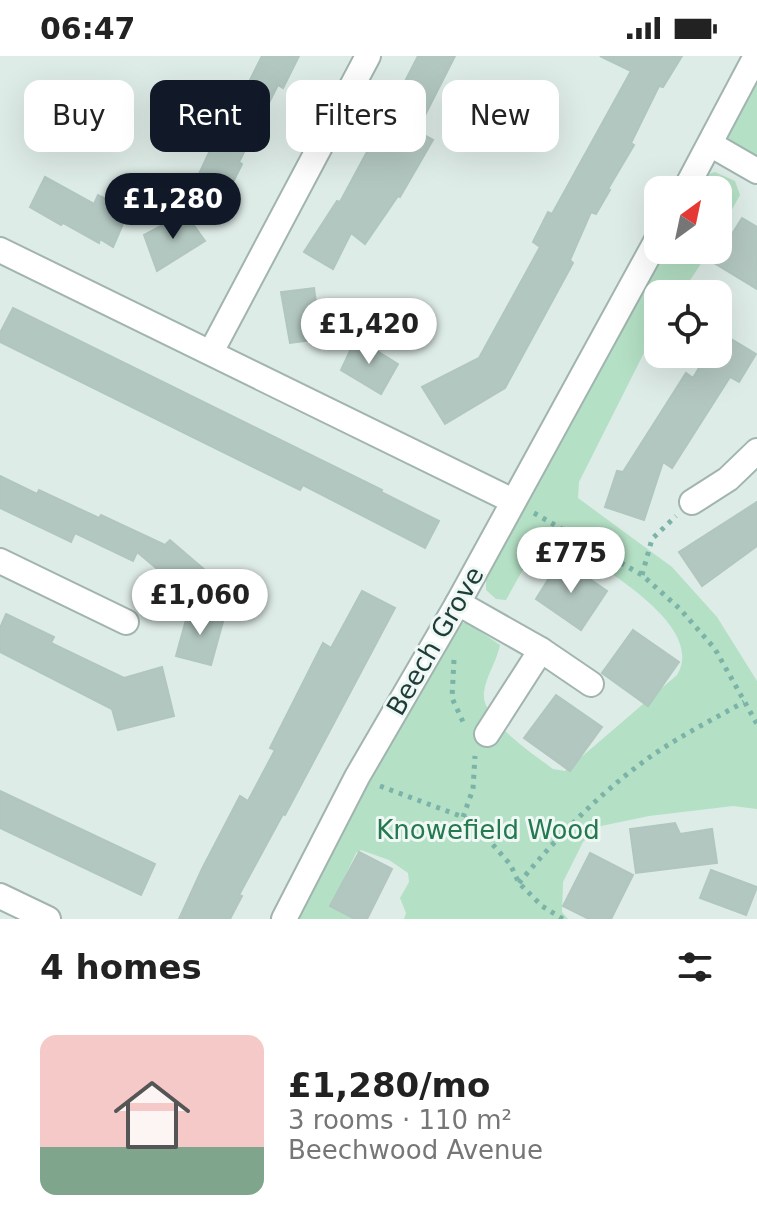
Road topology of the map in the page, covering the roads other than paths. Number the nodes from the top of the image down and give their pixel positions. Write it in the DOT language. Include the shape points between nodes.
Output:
graph roads {
  1 [pos="368,56"];
  2 [pos="756,56"];
  3 [pos="710,144"];
  4 [pos="757,171"];
  5 [pos="693,176"];
  6 [pos="0,250"];
  7 [pos="644,263"];
  8 [pos="211,352"];
  9 [pos="757,451"];
  10 [pos="513,501"];
  11 [pos="692,502"];
  12 [pos="0,561"];
  13 [pos="452,612"];
  14 [pos="126,622"];
  15 [pos="541,650"];
  16 [pos="591,684"];
  17 [pos="474,734"];
  18 [pos="0,896"];
  19 [pos="48,919"];
  20 [pos="284,919"];
  1 -- 8 [label="street"];
  2 -- 3 [label="street"];
  3 -- 4 [label="street"];
  3 -- 5 [label="street"];
  6 -- 8 [label="street"];
  7 -- 10 [label="street, Beech Grove"];
  8 -- 10 [label="street"];
  9 -- 11 [label="street" via="728,479"];
  10 -- 13 [label="street, Beech Grove"];
  12 -- 14 [label="street"];
  13 -- 15 [label="street"];
  13 -- 20 [label="street, Beech Grove" via="357,777"];
  15 -- 16 [label="street"];
  15 -- 17 [label="street"];
  18 -- 19 [label="street"];
}
